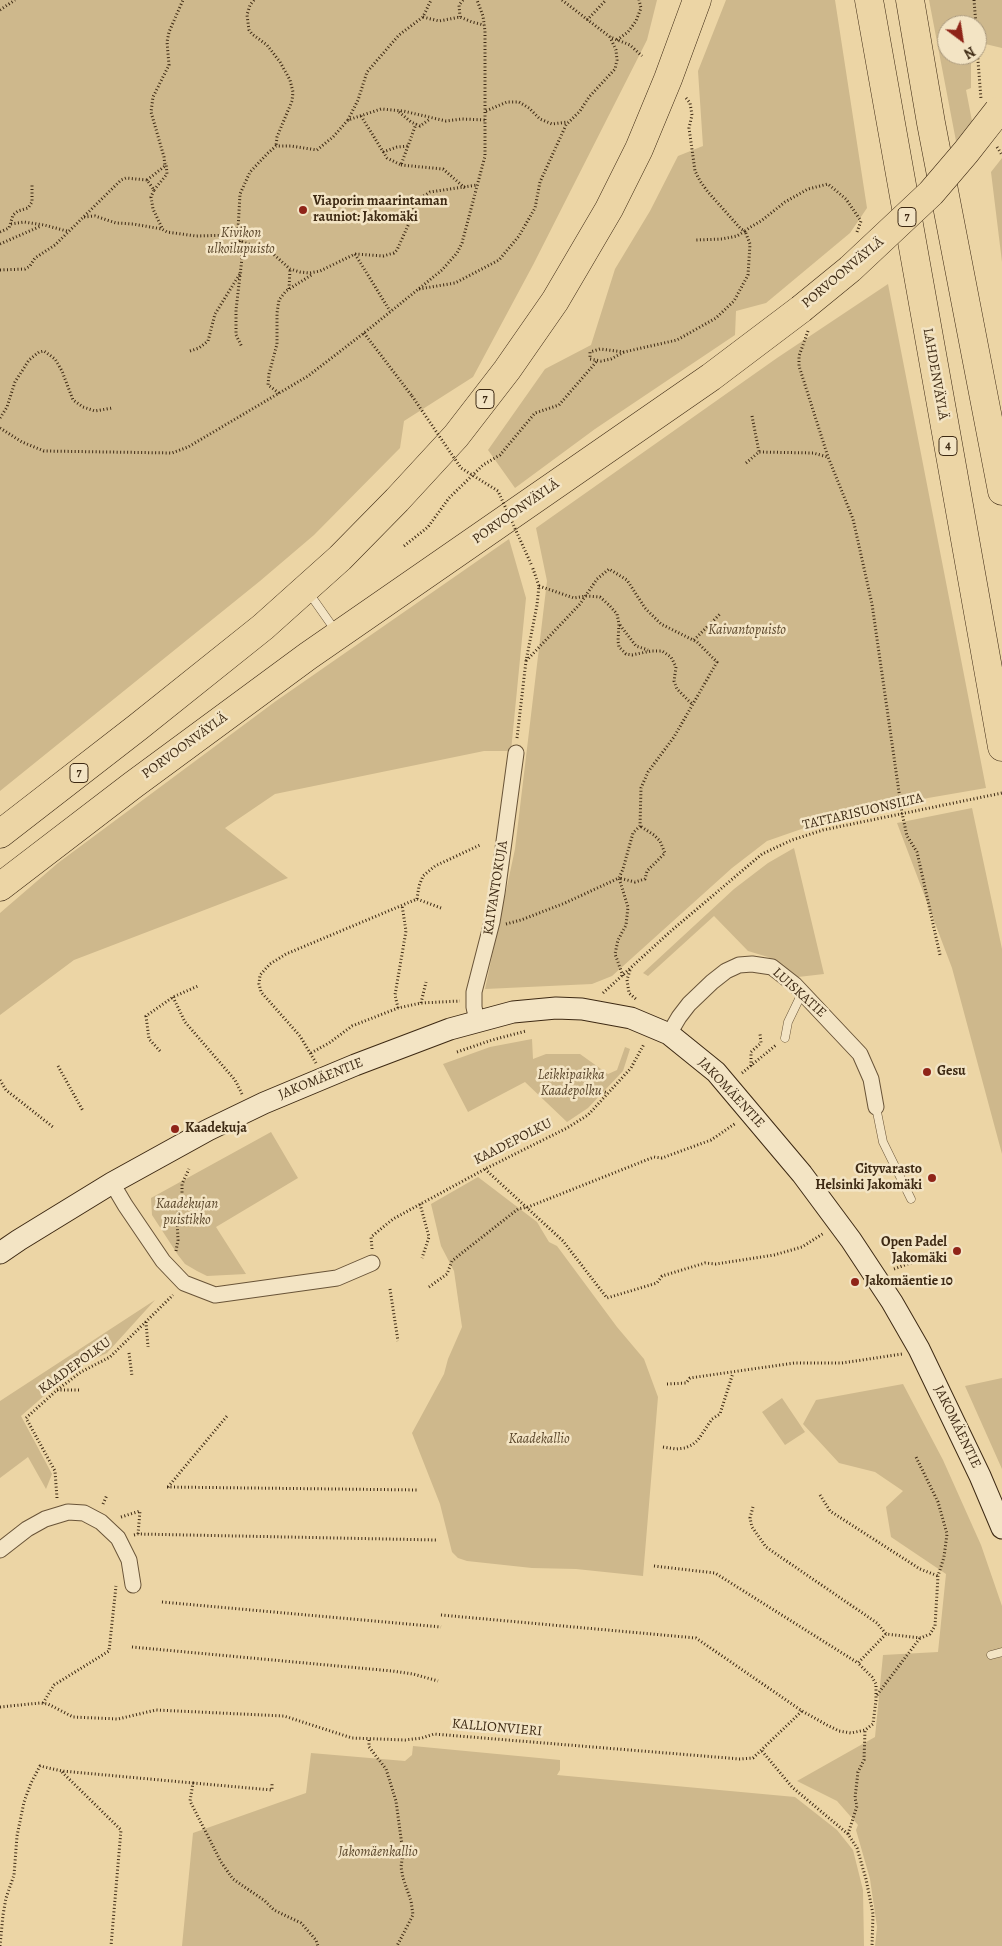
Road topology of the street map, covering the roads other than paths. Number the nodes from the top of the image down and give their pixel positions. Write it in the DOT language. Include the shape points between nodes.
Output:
graph roads {
  1 [pos="697,0"];
  2 [pos="869,0"];
  3 [pos="910,0"];
  4 [pos="1000,108"];
  5 [pos="1002,491"];
  6 [pos="306,589"];
  7 [pos="339,635"];
  8 [pos="1002,747"];
  9 [pos="516,753"];
  10 [pos="0,834"];
  11 [pos="0,887"];
  12 [pos="802,993"];
  13 [pos="477,1021"];
  14 [pos="669,1034"];
  15 [pos="785,1038"];
  16 [pos="876,1107"];
  17 [pos="112,1183"];
  18 [pos="911,1199"];
  19 [pos="0,1253"];
  20 [pos="372,1262"];
  21 [pos="1002,1528"];
  22 [pos="0,1550"];
  23 [pos="133,1585"];
  24 [pos="1002,1652"];
  25 [pos="991,1655"];
  1 -- 6 [label="highway, 7" via="639,149 555,301 456,436 398,500"];
  2 -- 8 [label="highway, LAHDENVÄYLÄ / 4"];
  3 -- 5 [label="highway"];
  4 -- 7 [label="highway, PORVOONVÄYLÄ / 7, bridge" via="931,193 857,263 801,309 703,382"];
  6 -- 7 [label="lane"];
  6 -- 10 [label="highway, 7" via="262,628"];
  7 -- 11 [label="highway, PORVOONVÄYLÄ / 7" via="180,750"];
  9 -- 13 [label="street, KAIVANTOKUJA" via="492,922 474,992"];
  12 -- 14 [label="street, LUISKATIE" via="772,967 739,965 712,982 695,998"];
  12 -- 15 [label="lane" via="788,1022"];
  12 -- 16 [label="street, LUISKATIE" via="860,1054"];
  13 -- 14 [label="street, JAKOMÄENTIE" via="513,1012 582,1009 631,1018"];
  13 -- 17 [label="street, JAKOMÄENTIE" via="322,1078 208,1130"];
  14 -- 21 [label="street, JAKOMÄENTIE" via="716,1072 750,1110 864,1258 919,1349"];
  16 -- 18 [label="lane" via="883,1142"];
  17 -- 19 [label="street, JAKOMÄENTIE"];
  17 -- 20 [label="street" via="163,1261 184,1284 216,1295 337,1278"];
  22 -- 23 [label="street" via="45,1518 68,1512 84,1513 101,1522 118,1538 130,1560"];
  24 -- 25 [label="lane"];
}
